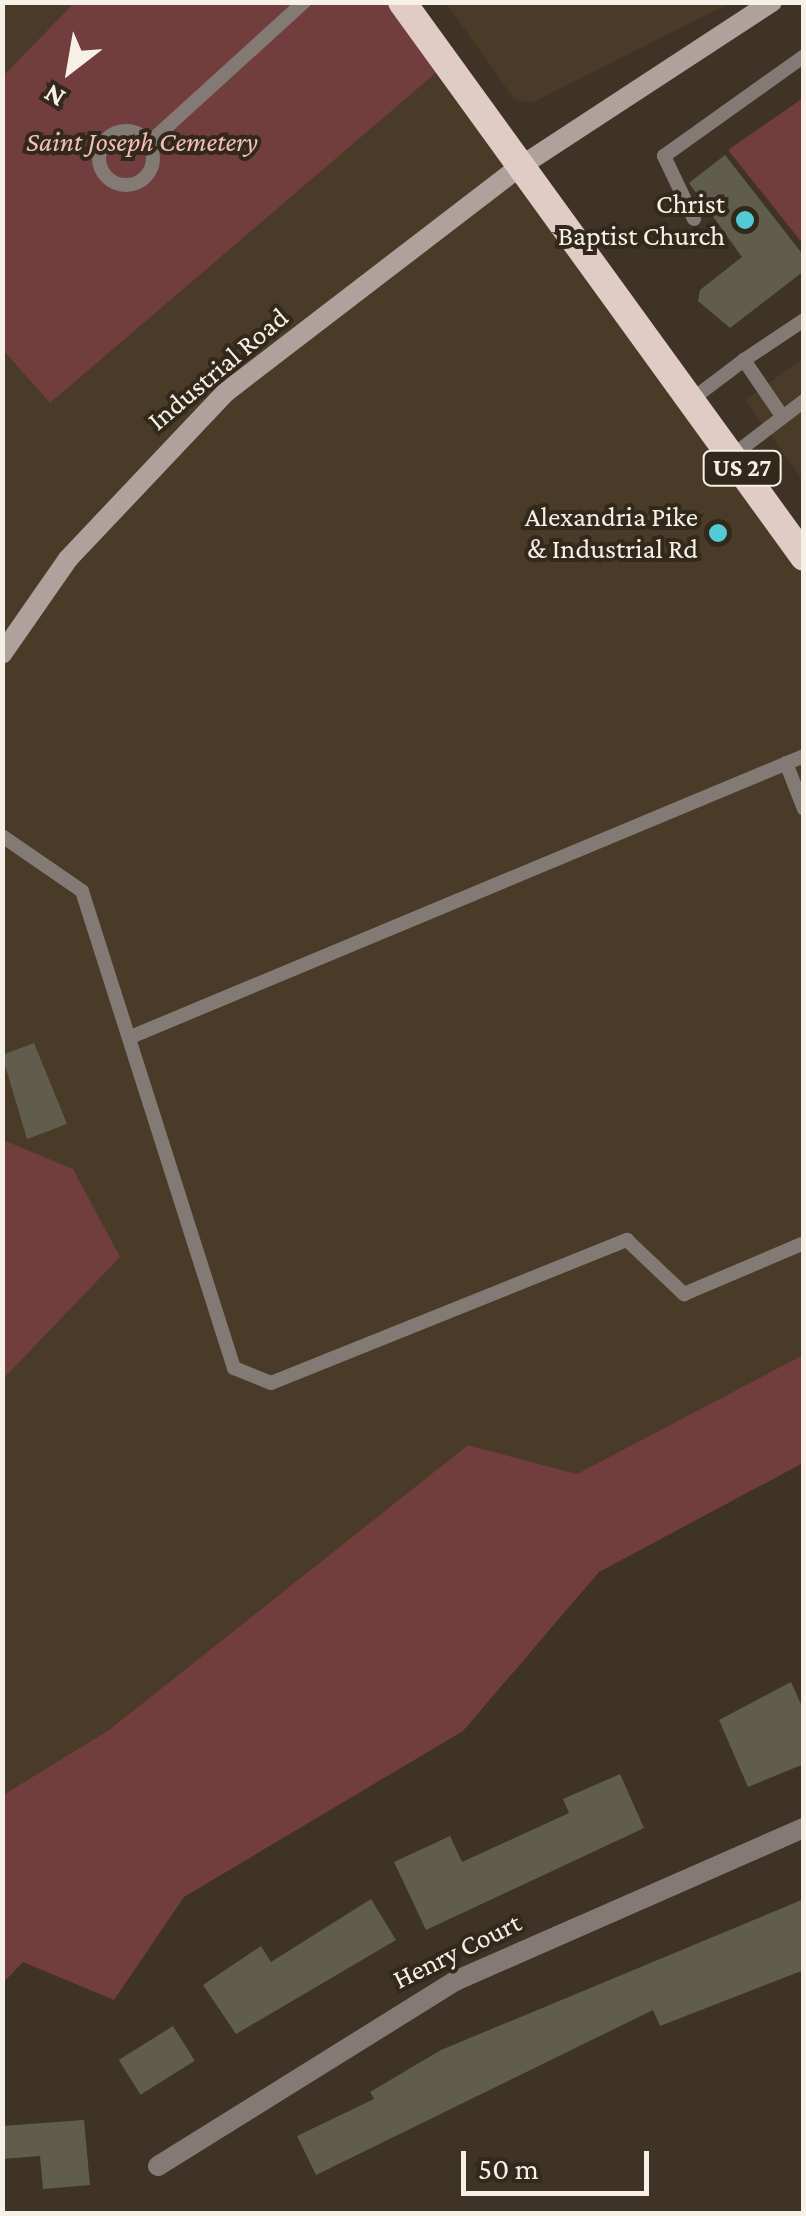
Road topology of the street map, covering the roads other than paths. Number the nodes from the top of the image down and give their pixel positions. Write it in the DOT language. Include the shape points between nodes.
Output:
graph roads {
  1 [pos="304,2"];
  2 [pos="402,2"];
  3 [pos="772,2"];
  4 [pos="804,56"];
  5 [pos="149,143"];
  6 [pos="516,170"];
  7 [pos="694,219"];
  8 [pos="804,320"];
  9 [pos="744,360"];
  10 [pos="691,400"];
  11 [pos="796,411"];
  12 [pos="734,455"];
  13 [pos="804,556"];
  14 [pos="2,654"];
  15 [pos="804,756"];
  16 [pos="786,763"];
  17 [pos="804,809"];
  18 [pos="2,836"];
  19 [pos="133,1036"];
  20 [pos="804,1243"];
  21 [pos="804,1828"];
  22 [pos="158,2166"];
  1 -- 5 [label="lane"];
  2 -- 6 [label="highway, US 27"];
  3 -- 6 [label="main road, Industrial Road"];
  4 -- 7 [label="lane" via="664,156"];
  6 -- 10 [label="highway, US 27"];
  6 -- 14 [label="main road, Industrial Road" via="190,422 68,558"];
  8 -- 9 [label="lane"];
  9 -- 10 [label="lane"];
  9 -- 11 [label="lane"];
  10 -- 12 [label="highway, US 27"];
  11 -- 12 [label="lane"];
  12 -- 13 [label="highway, US 27"];
  15 -- 16 [label="lane"];
  16 -- 17 [label="lane"];
  16 -- 19 [label="lane"];
  18 -- 19 [label="lane" via="82,891"];
  19 -- 20 [label="lane" via="234,1368 271,1383 627,1240 684,1294"];
  21 -- 22 [label="street, Henry Court" via="454,1981"];
}
